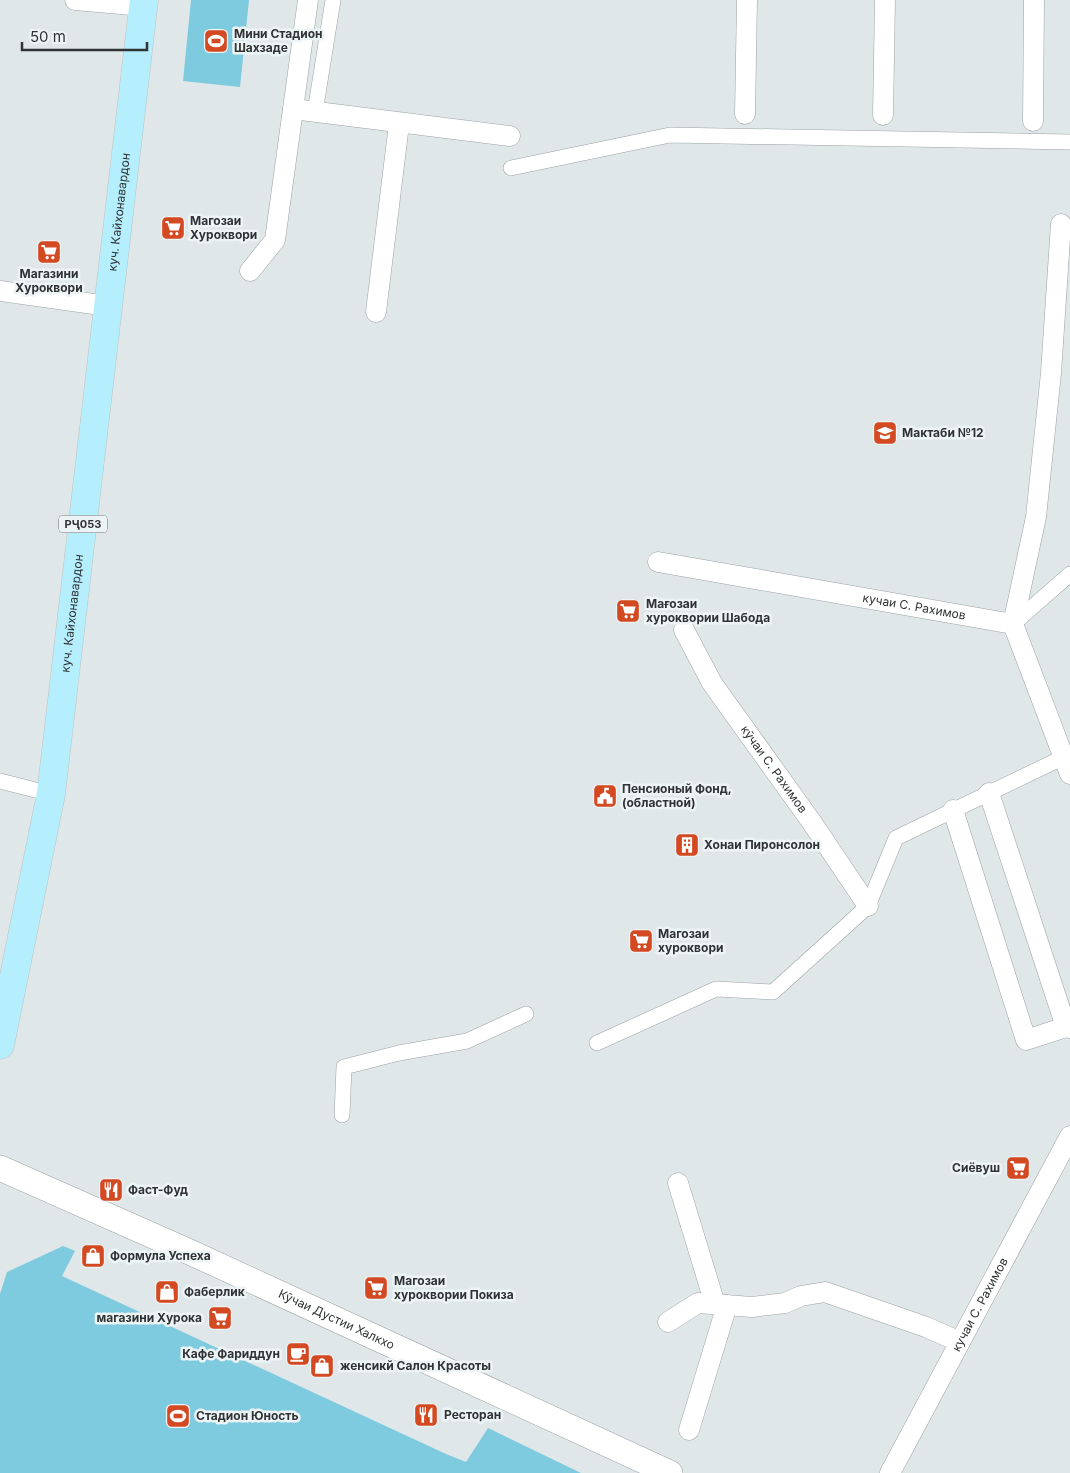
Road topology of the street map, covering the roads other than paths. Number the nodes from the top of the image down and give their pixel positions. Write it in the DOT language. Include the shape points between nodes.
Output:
graph roads {
  1 [pos="75,0"];
  2 [pos="308,0"];
  3 [pos="332,0"];
  4 [pos="747,0"];
  5 [pos="885,0"];
  6 [pos="1034,0"];
  7 [pos="144,3"];
  8 [pos="293,110"];
  9 [pos="315,112"];
  10 [pos="745,114"];
  11 [pos="883,116"];
  12 [pos="1033,121"];
  13 [pos="399,124"];
  14 [pos="510,136"];
  15 [pos="1070,142"];
  16 [pos="511,168"];
  17 [pos="1061,224"];
  18 [pos="250,270"];
  19 [pos="0,291"];
  20 [pos="108,306"];
  21 [pos="376,312"];
  22 [pos="658,562"];
  23 [pos="1070,574"];
  24 [pos="1013,624"];
  25 [pos="684,630"];
  26 [pos="1067,765"];
  27 [pos="0,781"];
  28 [pos="989,793"];
  29 [pos="52,794"];
  30 [pos="953,810"];
  31 [pos="868,906"];
  32 [pos="526,1014"];
  33 [pos="1068,1027"];
  34 [pos="597,1043"];
  35 [pos="0,1045"];
  36 [pos="342,1115"];
  37 [pos="1070,1136"];
  38 [pos="0,1168"];
  39 [pos="678,1183"];
  40 [pos="721,1304"];
  41 [pos="668,1322"];
  42 [pos="960,1342"];
  43 [pos="689,1430"];
  44 [pos="670,1473"];
  45 [pos="890,1473"];
  1 -- 7 [label="street"];
  2 -- 8 [label="street"];
  3 -- 9 [label="street"];
  4 -- 10 [label="street"];
  5 -- 11 [label="street"];
  6 -- 12 [label="street"];
  7 -- 20 [label="main road, куч. Кайхонавардон / РҶ053"];
  8 -- 9 [label="street"];
  8 -- 18 [label="street" via="275,240"];
  9 -- 13 [label="street"];
  13 -- 14 [label="street"];
  13 -- 21 [label="street"];
  15 -- 16 [label="street" via="670,135"];
  17 -- 24 [label="street" via="1052,374 1036,517"];
  19 -- 20 [label="street"];
  20 -- 29 [label="main road, куч. Кайхонавардон / РҶ053"];
  22 -- 24 [label="street, кучаи С. Рахимов"];
  23 -- 24 [label="street"];
  24 -- 26 [label="street"];
  25 -- 31 [label="street, кӯчаи С. Рахимов" via="712,683"];
  26 -- 28 [label="street"];
  27 -- 29 [label="street"];
  28 -- 30 [label="street"];
  28 -- 33 [label="street"];
  29 -- 35 [label="main road, куч. Кайхонавардон / РҶ053"];
  30 -- 31 [label="street" via="896,838"];
  30 -- 33 [label="street" via="1026,1040"];
  31 -- 34 [label="street" via="773,992 716,988"];
  32 -- 36 [label="street" via="467,1041 344,1067"];
  37 -- 42 [label="street, кучаи С. Рахимов"];
  38 -- 44 [label="street, Кӯчаи Дустии Халкхо"];
  39 -- 40 [label="street"];
  40 -- 41 [label="street" via="698,1303"];
  40 -- 42 [label="street" via="752,1307 785,1303 824,1292"];
  40 -- 43 [label="street"];
  42 -- 45 [label="street, кучаи С. Рахимов"];
}
